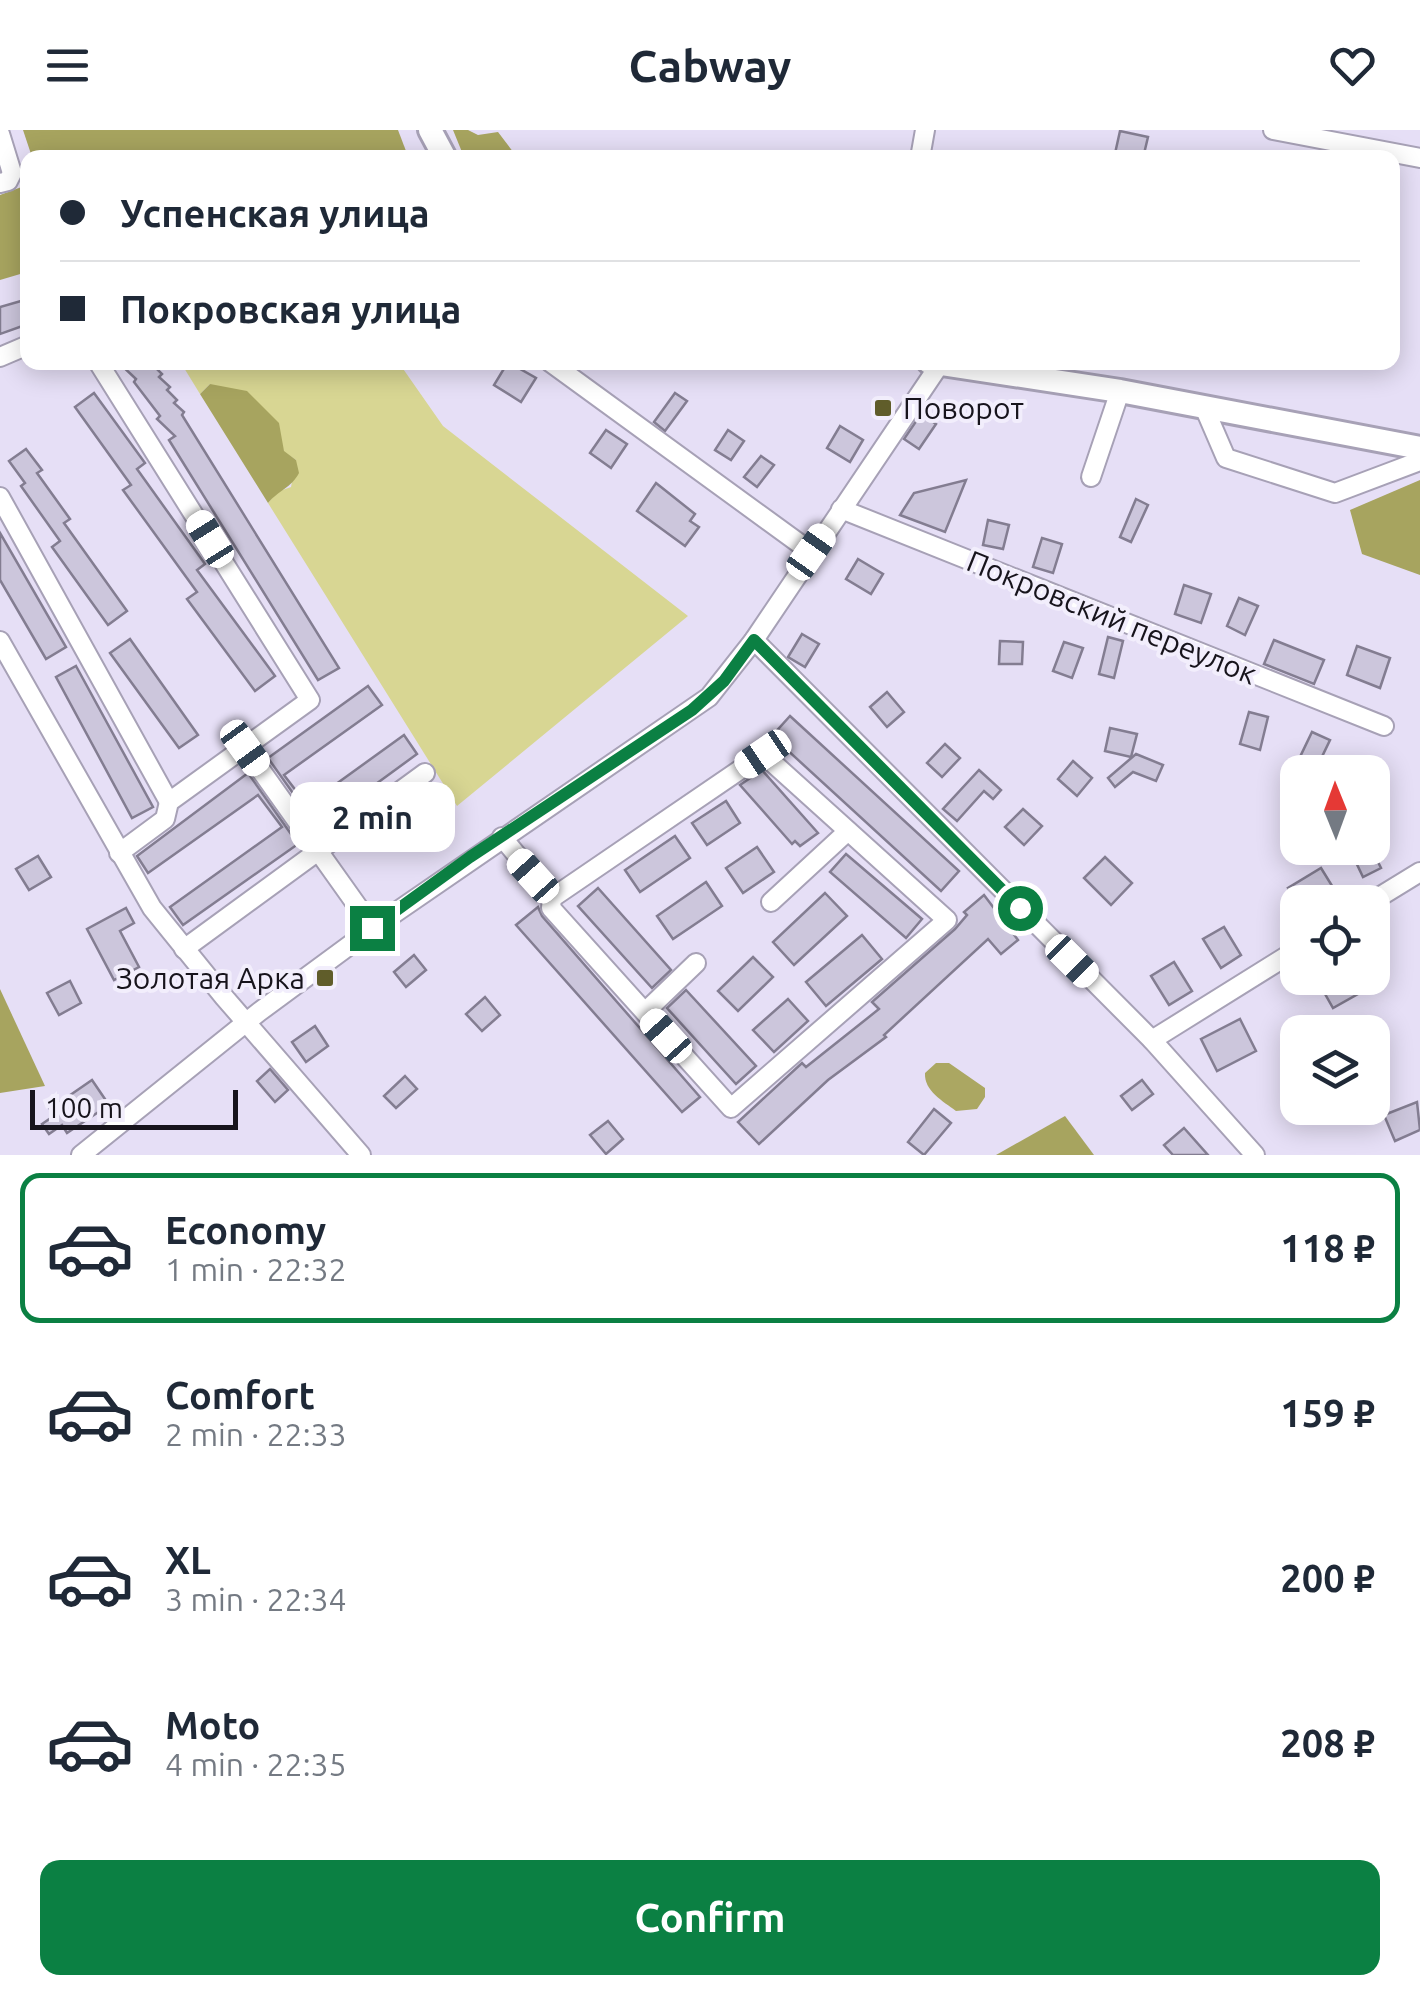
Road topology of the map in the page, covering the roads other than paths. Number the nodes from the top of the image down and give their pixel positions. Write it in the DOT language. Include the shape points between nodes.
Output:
graph roads {
  1 [pos="1274,130"];
  2 [pos="0,134"];
  3 [pos="1378,150"];
  4 [pos="0,183"];
  5 [pos="103,370"];
  6 [pos="561,370"];
  7 [pos="930,370"];
  8 [pos="975,370"];
  9 [pos="1120,391"];
  10 [pos="1204,407"];
  11 [pos="1420,448"];
  12 [pos="1420,461"];
  13 [pos="1091,477"];
  14 [pos="0,498"];
  15 [pos="841,509"];
  16 [pos="811,552"];
  17 [pos="754,640"];
  18 [pos="0,641"];
  19 [pos="1384,726"];
  20 [pos="245,748"];
  21 [pos="426,774"];
  22 [pos="169,802"];
  23 [pos="848,831"];
  24 [pos="502,837"];
  25 [pos="320,850"];
  26 [pos="119,853"];
  27 [pos="1420,872"];
  28 [pos="1390,890"];
  29 [pos="552,898"];
  30 [pos="772,902"];
  31 [pos="372,928"];
  32 [pos="184,949"];
  33 [pos="1280,960"];
  34 [pos="696,963"];
  35 [pos="645,1012"];
  36 [pos="246,1022"];
  37 [pos="1152,1040"];
  38 [pos="81,1155"];
  39 [pos="361,1155"];
  40 [pos="1255,1155"];
  1 -- 3 [label="street"];
  2 -- 4 [label="street" via="12,173"];
  5 -- 20 [label="street" via="310,700"];
  6 -- 16 [label="street"];
  7 -- 15 [label="street"];
  8 -- 9 [label="main road"];
  9 -- 10 [label="main road"];
  9 -- 13 [label="street"];
  10 -- 11 [label="main road"];
  10 -- 12 [label="street" via="1226,458 1335,493"];
  14 -- 22 [label="street"];
  15 -- 16 [label="street"];
  15 -- 19 [label="street, Покровский переулок"];
  16 -- 17 [label="street"];
  17 -- 24 [label="street" via="708,697"];
  17 -- 37 [label="street"];
  18 -- 26 [label="street"];
  20 -- 22 [label="street"];
  20 -- 25 [label="street"];
  21 -- 25 [label="street"];
  22 -- 26 [label="street" via="165,819"];
  23 -- 29 [label="street" via="763,754"];
  23 -- 30 [label="street"];
  23 -- 35 [label="street" via="947,920 730,1108"];
  24 -- 29 [label="street"];
  24 -- 31 [label="street"];
  25 -- 31 [label="street"];
  25 -- 32 [label="street"];
  26 -- 32 [label="street"];
  27 -- 28 [label="street"];
  29 -- 35 [label="street" via="551,908"];
  31 -- 36 [label="street"];
  32 -- 36 [label="street"];
  33 -- 37 [label="street"];
  34 -- 35 [label="street"];
  36 -- 38 [label="street"];
  36 -- 39 [label="street"];
  37 -- 40 [label="street"];
}
